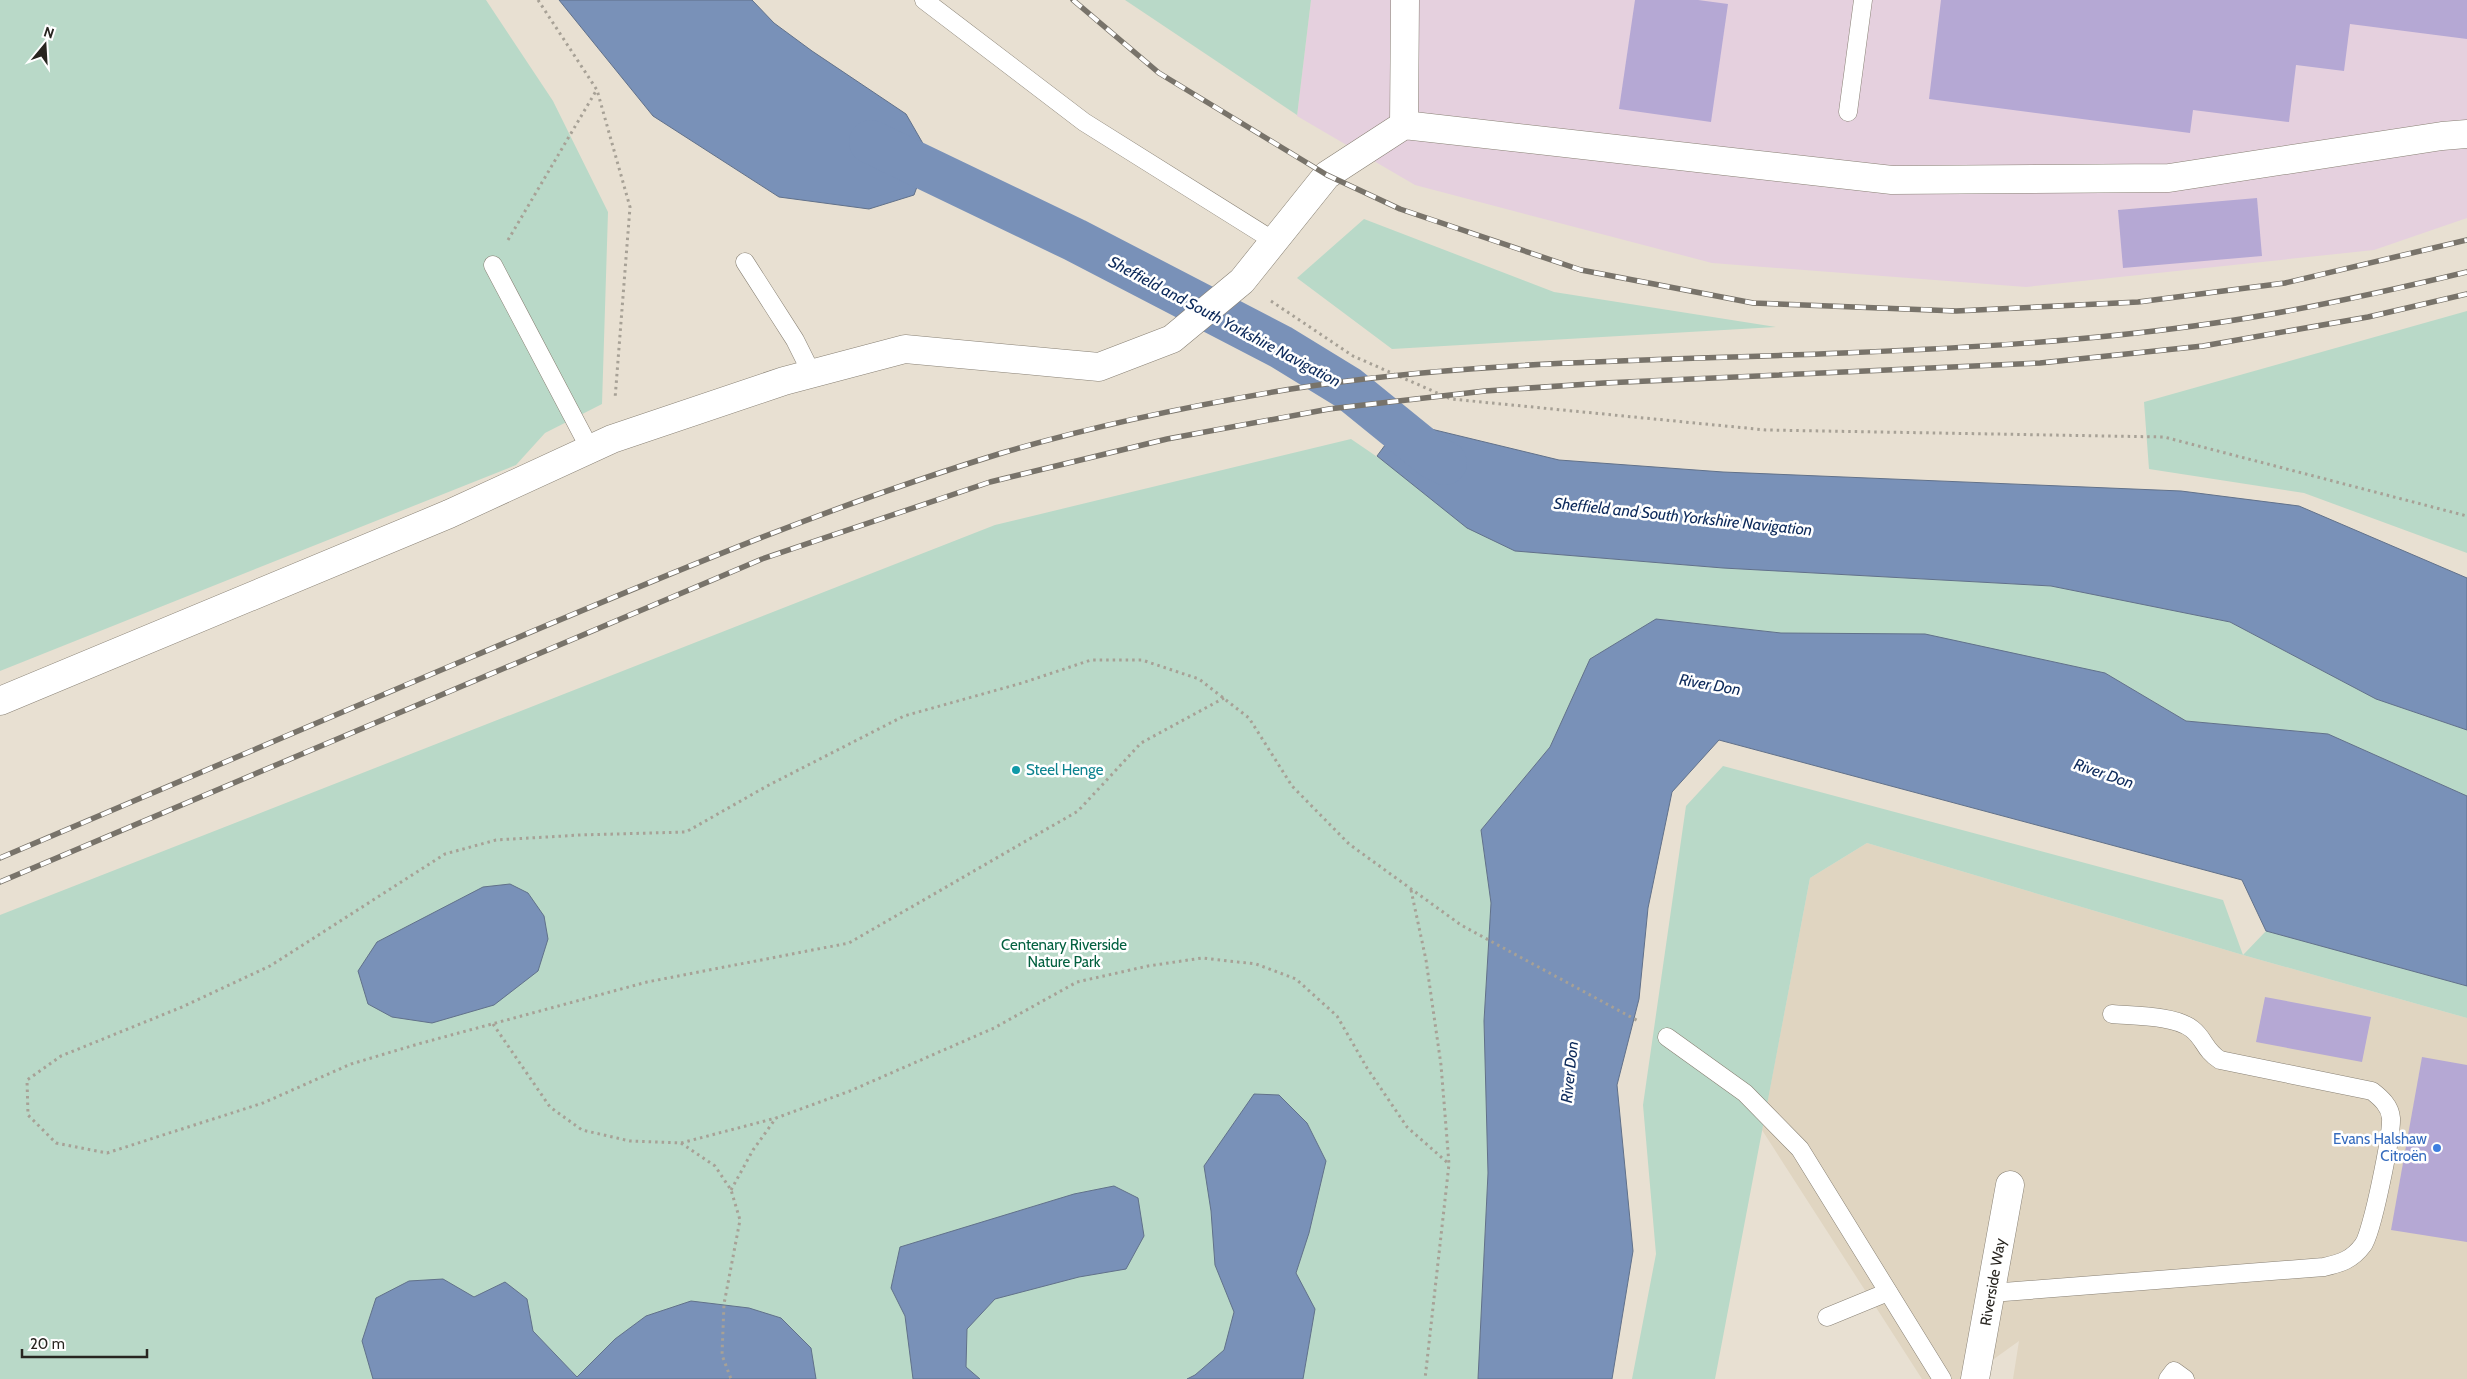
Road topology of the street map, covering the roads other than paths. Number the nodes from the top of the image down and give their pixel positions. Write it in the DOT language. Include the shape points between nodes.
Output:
graph roads {
  1 [pos="924,0"];
  2 [pos="1405,0"];
  3 [pos="1863,0"];
  4 [pos="1848,112"];
  5 [pos="1404,125"];
  6 [pos="2467,134"];
  7 [pos="1274,241"];
  8 [pos="745,262"];
  9 [pos="493,265"];
  10 [pos="812,374"];
  11 [pos="601,444"];
  12 [pos="0,701"];
  13 [pos="2112,1014"];
  14 [pos="1667,1037"];
  15 [pos="2010,1185"];
  16 [pos="1888,1292"];
  17 [pos="1991,1293"];
  18 [pos="1827,1317"];
  19 [pos="1942,1379"];
  20 [pos="1975,1379"];
  21 [pos="2168,1379"];
  22 [pos="2185,1379"];
  1 -- 7 [label="lane" via="1084,122"];
  2 -- 5 [label="street"];
  3 -- 4 [label="lane"];
  5 -- 6 [label="street" via="1892,180 2169,178"];
  5 -- 7 [label="street" via="1327,175"];
  7 -- 10 [label="street" via="1234,287 1172,339 1098,367 905,349"];
  8 -- 10 [label="lane" via="795,340"];
  9 -- 11 [label="lane"];
  10 -- 11 [label="street"];
  11 -- 12 [label="street" via="449,514"];
  13 -- 17 [label="lane" via="2172,1020 2191,1028 2209,1053 2220,1060 2372,1091 2384,1101 2391,1118 2372,1226 2364,1244 2349,1261 2324,1267"];
  14 -- 16 [label="lane" via="1744,1093 1800,1148"];
  15 -- 17 [label="street, Riverside Way"];
  16 -- 18 [label="lane"];
  16 -- 19 [label="lane"];
  17 -- 20 [label="street, Riverside Way"];
  21 -- 22 [label="lane" via="2174,1371"];
}
